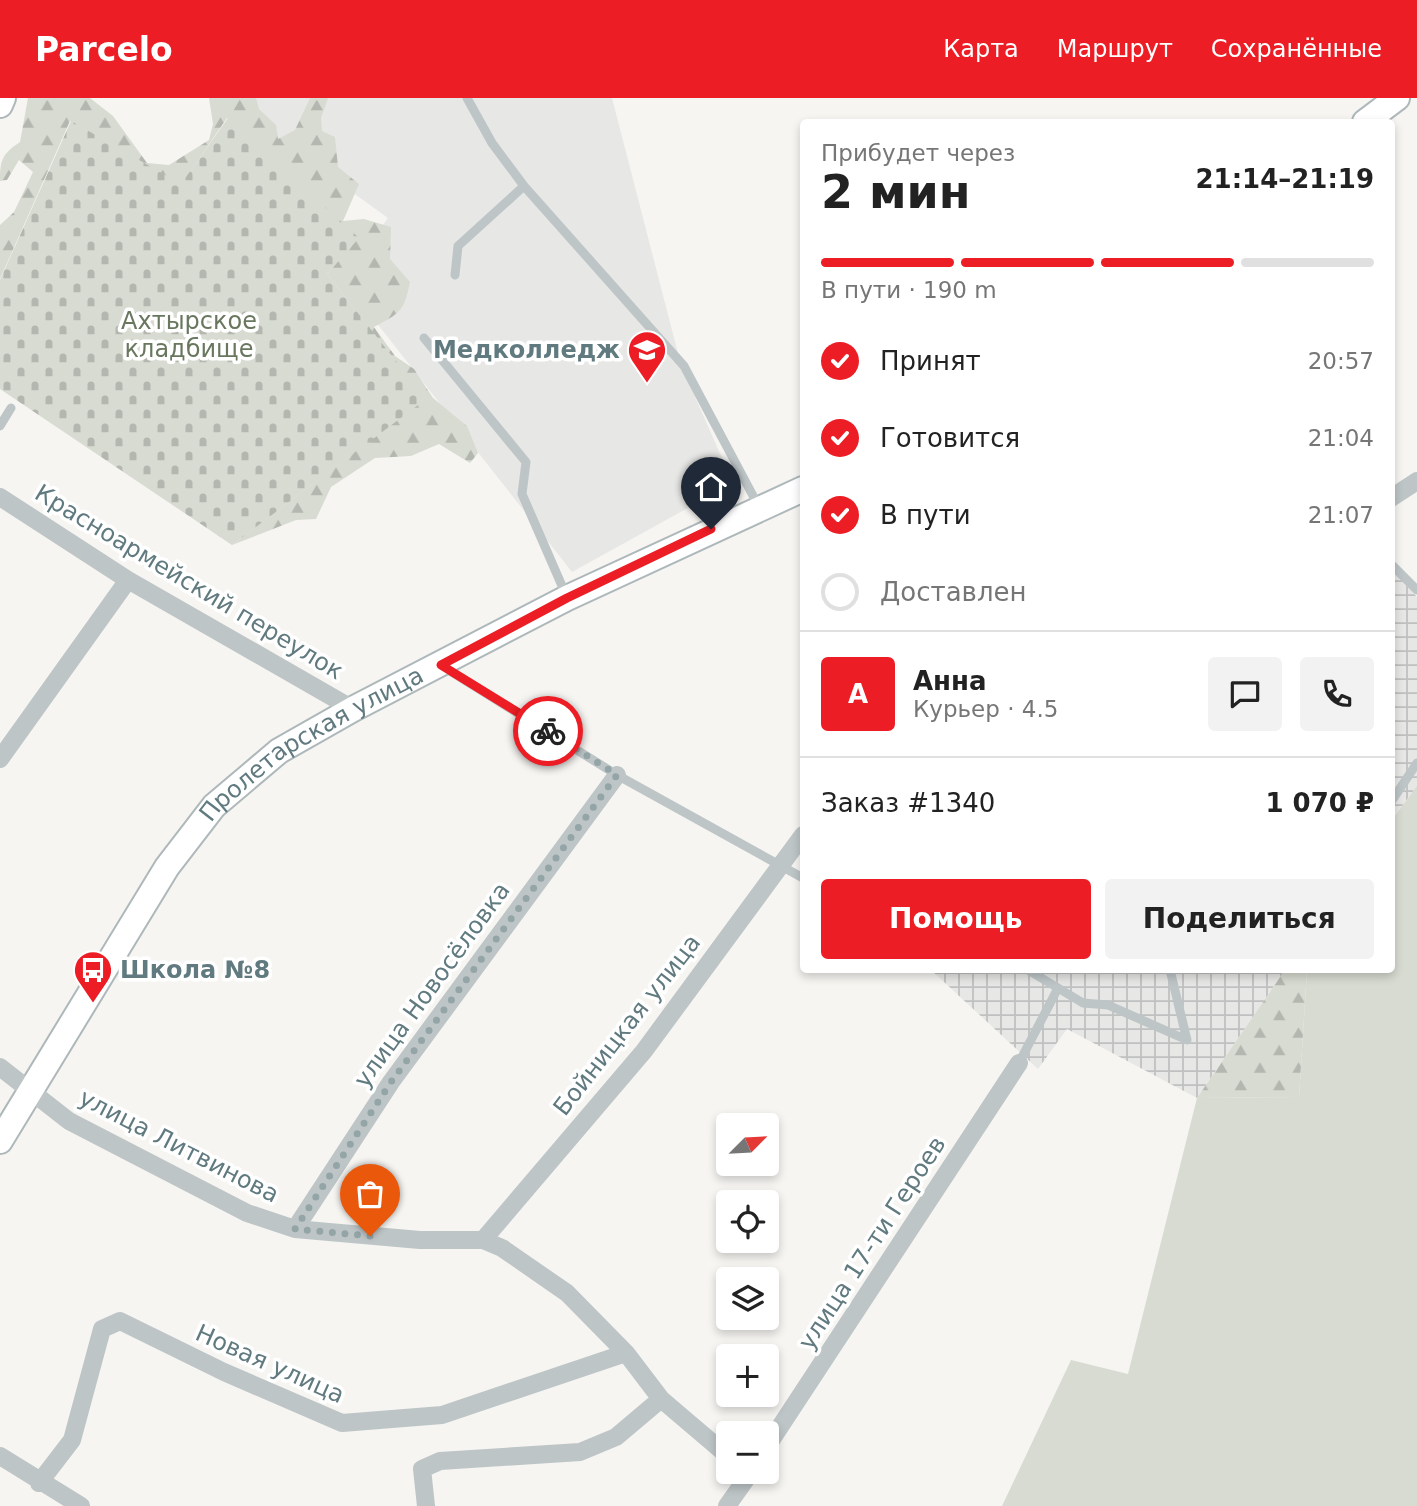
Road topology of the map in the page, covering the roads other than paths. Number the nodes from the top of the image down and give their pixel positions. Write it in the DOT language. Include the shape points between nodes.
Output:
graph roads {
  1 [pos="3,98"];
  2 [pos="467,98"];
  3 [pos="1397,98"];
  4 [pos="0,105"];
  5 [pos="1369,119"];
  6 [pos="524,186"];
  7 [pos="455,275"];
  8 [pos="425,338"];
  9 [pos="11,408"];
  10 [pos="0,426"];
  11 [pos="1417,481"];
  12 [pos="800,490"];
  13 [pos="1395,495"];
  14 [pos="0,497"];
  15 [pos="759,507"];
  16 [pos="1395,568"];
  17 [pos="128,580"];
  18 [pos="1417,590"];
  19 [pos="567,598"];
  20 [pos="441,665"];
  21 [pos="353,709"];
  22 [pos="0,759"];
  23 [pos="1417,764"];
  24 [pos="617,775"];
  25 [pos="1395,796"];
  26 [pos="800,839"];
  27 [pos="780,865"];
  28 [pos="800,876"];
  29 [pos="1033,973"];
  30 [pos="1171,973"];
  31 [pos="1058,988"];
  32 [pos="1019,1063"];
  33 [pos="0,1067"];
  34 [pos="29,1090"];
  35 [pos="0,1141"];
  36 [pos="295,1229"];
  37 [pos="483,1240"];
  38 [pos="626,1353"];
  39 [pos="661,1399"];
  40 [pos="779,1428"];
  41 [pos="716,1446"];
  42 [pos="0,1456"];
  43 [pos="39,1483"];
  44 [pos="742,1484"];
  45 [pos="81,1506"];
  46 [pos="426,1506"];
  47 [pos="727,1506"];
  1 -- 4 [label="main road"];
  2 -- 6 [label="lane"];
  3 -- 5 [label="main road"];
  6 -- 7 [label="lane" via="458,246"];
  6 -- 15 [label="lane" via="684,366"];
  8 -- 19 [label="lane" via="526,462 522,494"];
  9 -- 10 [label="lane"];
  11 -- 13 [label="street"];
  12 -- 15 [label="main road, Пролетарская улица"];
  14 -- 17 [label="street, Красноармейский переулок"];
  15 -- 19 [label="main road, Пролетарская улица"];
  16 -- 18 [label="lane"];
  17 -- 21 [label="street, Красноармейский переулок"];
  17 -- 22 [label="street"];
  19 -- 20 [label="main road, Пролетарская улица"];
  20 -- 21 [label="main road, Пролетарская улица"];
  20 -- 24 [label="lane"];
  21 -- 34 [label="main road, Пролетарская улица" via="278,751 214,806 167,867"];
  23 -- 25 [label="lane"];
  24 -- 27 [label="lane"];
  24 -- 36 [label="street, улица Новосёловка" via="398,1072"];
  26 -- 27 [label="street, Бойницкая улица"];
  27 -- 28 [label="lane"];
  27 -- 37 [label="street, Бойницкая улица" via="644,1051"];
  29 -- 31 [label="lane"];
  30 -- 31 [label="lane" via="1187,1040 1108,1005 1083,1003"];
  31 -- 32 [label="lane"];
  32 -- 40 [label="street, улица 17-ти Героев"];
  33 -- 34 [label="street, улица Литвинова"];
  34 -- 35 [label="main road, Пролетарская улица"];
  34 -- 36 [label="street, улица Литвинова" via="69,1121 247,1213"];
  36 -- 37 [label="street, улица Литвинова" via="420,1240"];
  37 -- 38 [label="street, улица Литвинова" via="567,1293"];
  38 -- 39 [label="street, улица Литвинова"];
  38 -- 43 [label="street, Новая улица" via="442,1415 342,1423 120,1321 102,1329 72,1440"];
  39 -- 41 [label="street, улица Литвинова"];
  39 -- 46 [label="street" via="616,1437 580,1452 440,1461 422,1469"];
  42 -- 43 [label="street"];
  43 -- 45 [label="street"];
  44 -- 47 [label="street"];
}
